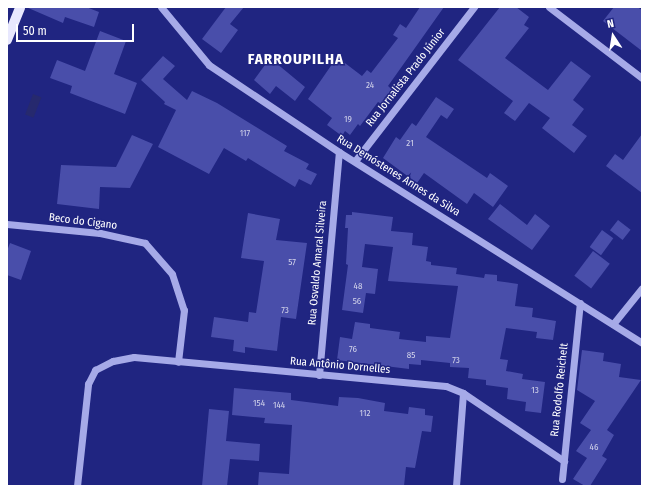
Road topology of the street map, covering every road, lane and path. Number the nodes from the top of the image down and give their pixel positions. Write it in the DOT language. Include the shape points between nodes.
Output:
graph roads {
  1 [pos="20,7"];
  2 [pos="161,7"];
  3 [pos="474,7"];
  4 [pos="549,7"];
  5 [pos="7,40"];
  6 [pos="642,78"];
  7 [pos="339,152"];
  8 [pos="355,162"];
  9 [pos="7,224"];
  10 [pos="642,288"];
  11 [pos="580,302"];
  12 [pos="613,324"];
  13 [pos="642,343"];
  14 [pos="178,362"];
  15 [pos="319,375"];
  16 [pos="463,393"];
  17 [pos="564,461"];
  18 [pos="562,479"];
  19 [pos="77,486"];
  20 [pos="456,486"];
  1 -- 5 [label="main road"];
  2 -- 7 [label="street, Rua Demóstenes Annes da Silva" via="209,65"];
  3 -- 8 [label="street, Rua Jornalista Prado Júnior"];
  4 -- 6 [label="street"];
  7 -- 8 [label="street, Rua Demóstenes Annes da Silva"];
  7 -- 15 [label="street, Rua Osvaldo Amaral Silveira"];
  8 -- 11 [label="street, Rua Demóstenes Annes da Silva"];
  9 -- 14 [label="street, Beco do Cigano" via="100,233 145,243 172,274 184,310"];
  10 -- 12 [label="street"];
  11 -- 12 [label="street, Rua Demóstenes Annes da Silva"];
  11 -- 17 [label="street, Rua Rodolfo Reichelt"];
  12 -- 13 [label="street, Rua Demóstenes Annes da Silva"];
  14 -- 15 [label="street, Rua Antônio Dornelles"];
  14 -- 19 [label="street, Rua Antônio Dornelles" via="134,357 113,361 95,370 88,384"];
  15 -- 16 [label="street, Rua Antônio Dornelles" via="446,386"];
  16 -- 17 [label="street, Rua Antônio Dornelles"];
  16 -- 20 [label="street"];
  17 -- 18 [label="street, Rua Rodolfo Reichelt"];
}
